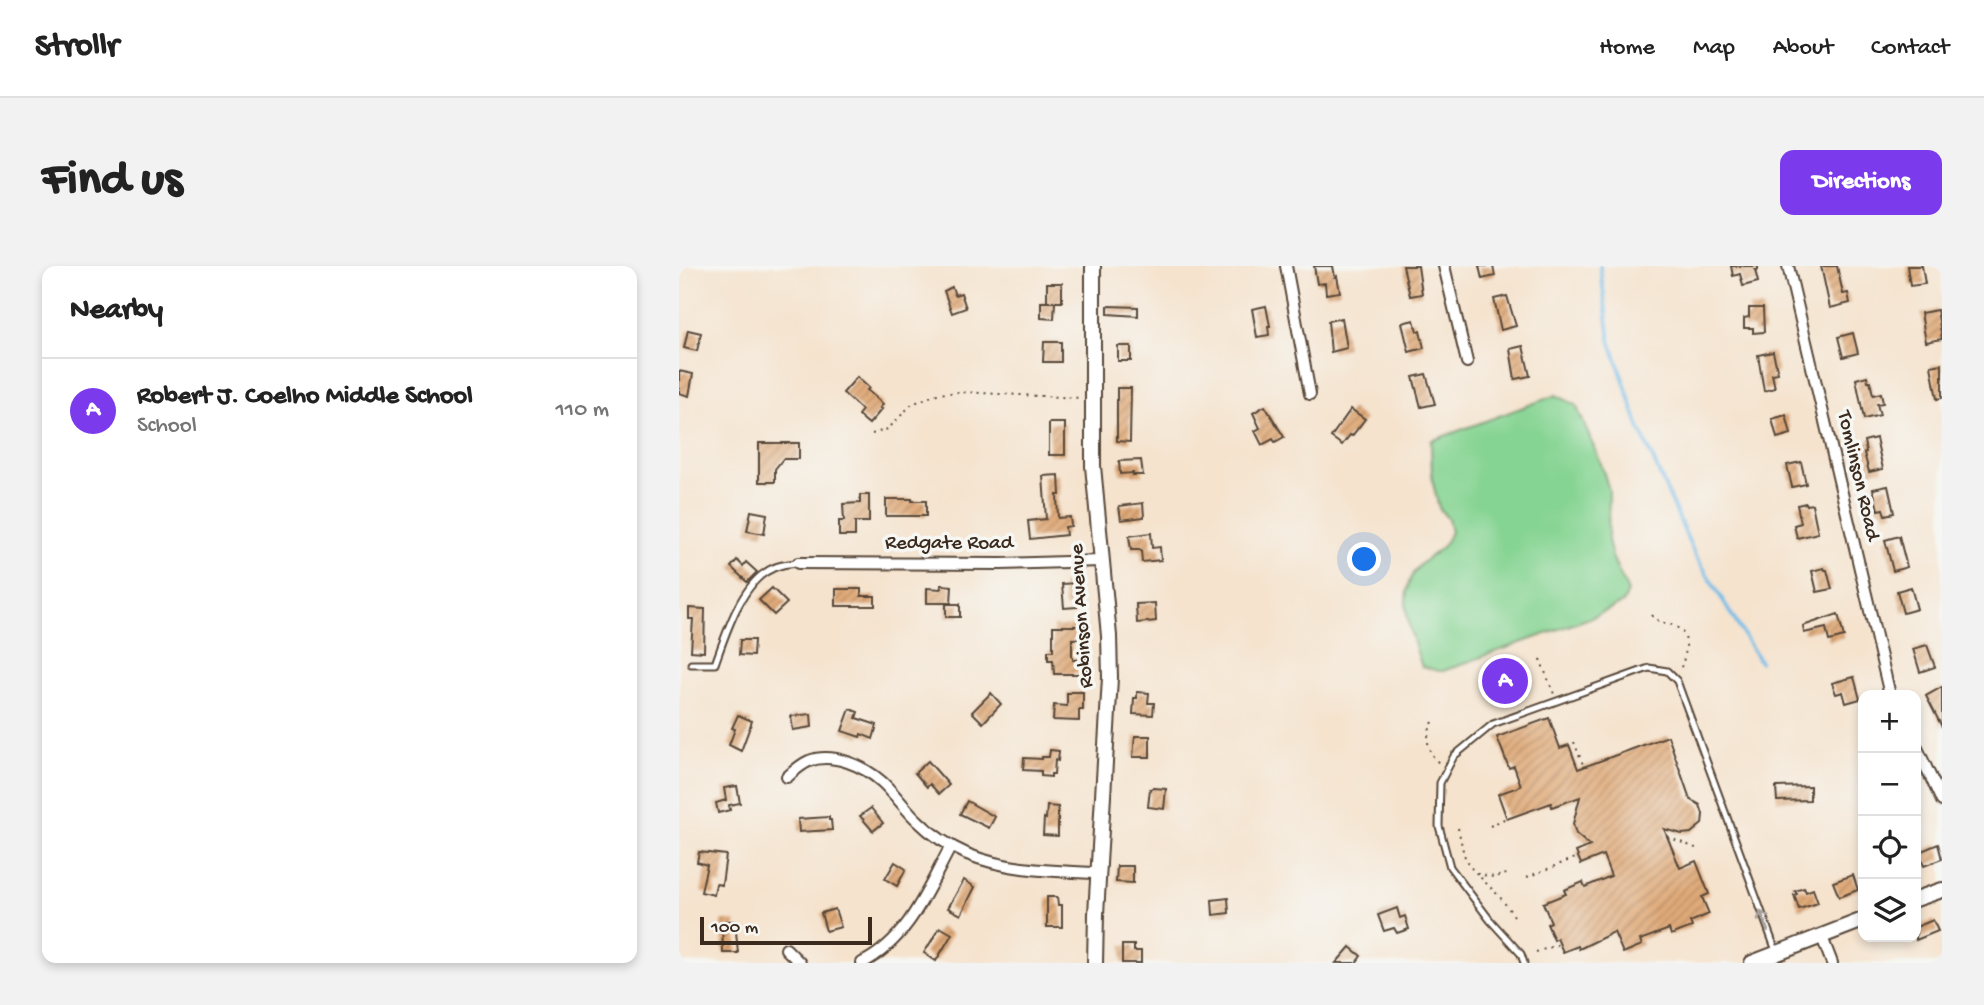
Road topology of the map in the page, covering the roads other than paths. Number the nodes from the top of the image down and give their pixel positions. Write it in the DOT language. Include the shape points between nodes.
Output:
graph roads {
  1 [pos="1093,266"];
  2 [pos="1286,266"];
  3 [pos="1444,266"];
  4 [pos="1788,266"];
  5 [pos="1467,362"];
  6 [pos="1310,394"];
  7 [pos="1101,561"];
  8 [pos="798,563"];
  9 [pos="691,663"];
  10 [pos="1890,690"];
  11 [pos="1919,753"];
  12 [pos="787,777"];
  13 [pos="1942,801"];
  14 [pos="951,846"];
  15 [pos="1098,873"];
  16 [pos="1942,890"];
  17 [pos="1921,897"];
  18 [pos="1858,922"];
  19 [pos="1822,937"];
  20 [pos="786,949"];
  21 [pos="1777,954"];
  22 [pos="800,963"];
  23 [pos="862,963"];
  24 [pos="1095,963"];
  25 [pos="1524,963"];
  26 [pos="1752,963"];
  27 [pos="1832,963"];
  1 -- 7 [label="street, Robinson Avenue" via="1093,466"];
  2 -- 6 [label="street"];
  3 -- 5 [label="street"];
  4 -- 10 [label="street, Tomlinson Road"];
  7 -- 8 [label="street, Redgate Road"];
  7 -- 15 [label="street, Robinson Avenue" via="1110,678"];
  8 -- 9 [label="lane" via="773,568 758,578 738,609 715,663"];
  11 -- 13 [label="street"];
  12 -- 14 [label="street" via="801,765 819,759 857,766 881,781 921,824"];
  14 -- 15 [label="street" via="1002,865"];
  14 -- 23 [label="street" via="899,935"];
  15 -- 24 [label="street, Robinson Avenue"];
  16 -- 17 [label="street"];
  18 -- 19 [label="street"];
  19 -- 21 [label="street"];
  19 -- 27 [label="street"];
  20 -- 22 [label="street"];
  21 -- 25 [label="lane, one-way" via="1677,681 1667,671 1649,668 1493,724 1454,756 1440,783 1439,826 1450,867"];
  21 -- 26 [label="street"];
}
